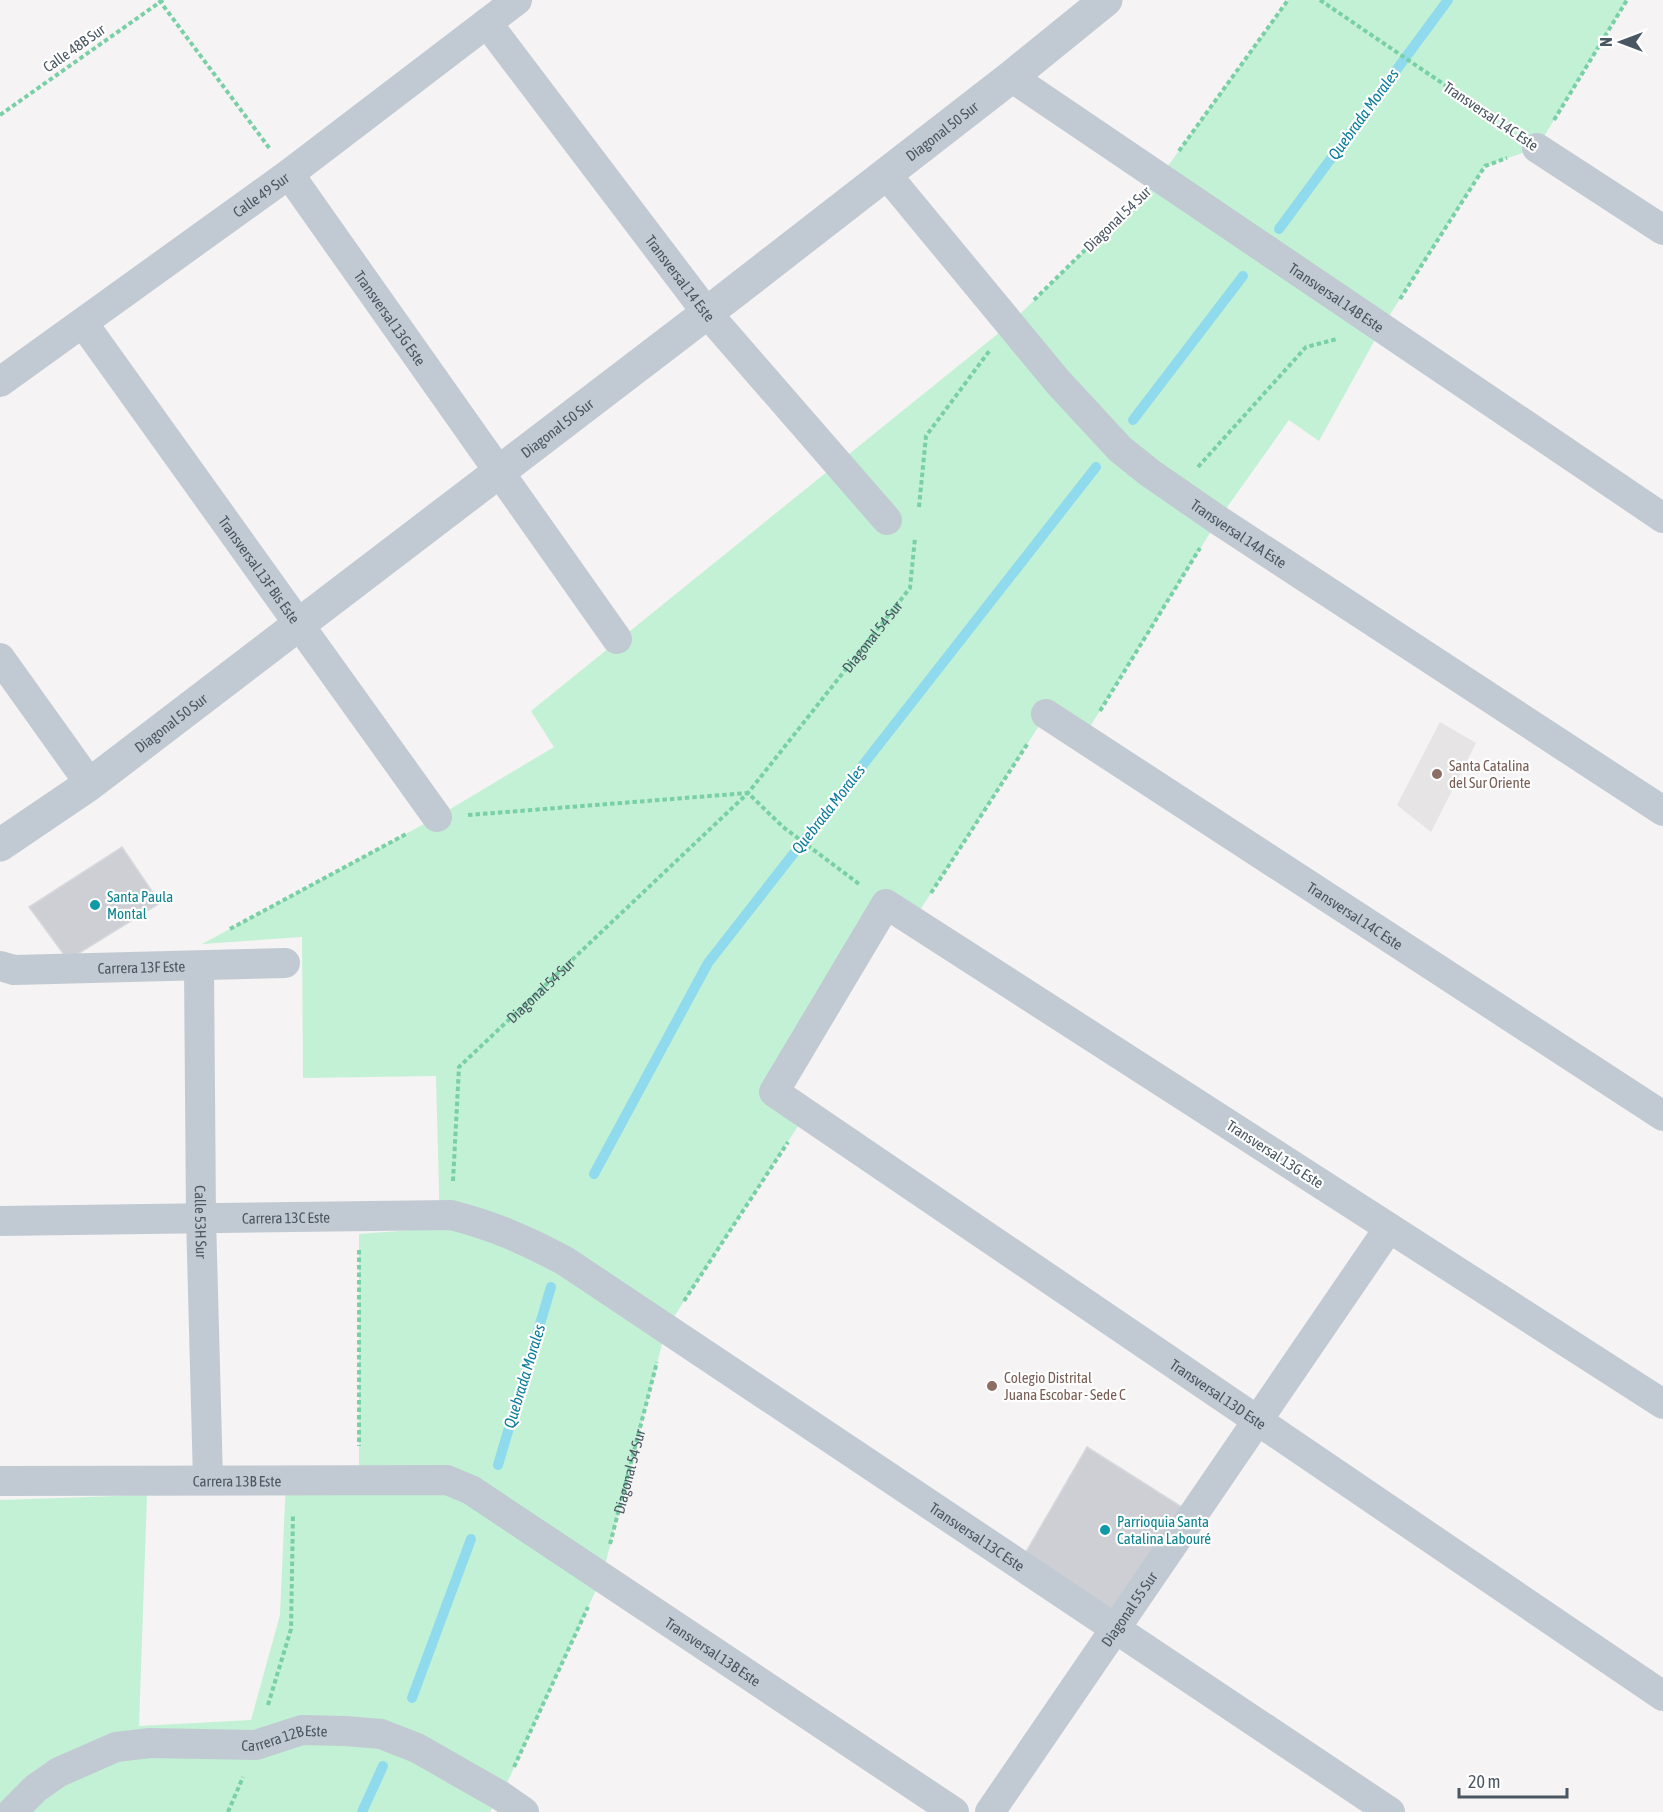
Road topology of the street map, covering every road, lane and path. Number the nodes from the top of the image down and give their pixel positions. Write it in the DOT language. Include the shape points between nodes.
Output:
graph roads {
  1 [pos="517,0"];
  2 [pos="1106,0"];
  3 [pos="1288,0"];
  4 [pos="1320,0"];
  5 [pos="1627,0"];
  6 [pos="161,1"];
  7 [pos="487,23"];
  8 [pos="1011,77"];
  9 [pos="0,116"];
  10 [pos="1537,148"];
  11 [pos="289,174"];
  12 [pos="886,174"];
  13 [pos="1160,177"];
  14 [pos="1663,230"];
  15 [pos="707,313"];
  16 [pos="83,322"];
  17 [pos="1010,324"];
  18 [pos="1382,327"];
  19 [pos="0,382"];
  20 [pos="498,472"];
  21 [pos="1176,491"];
  22 [pos="918,516"];
  23 [pos="1663,518"];
  24 [pos="887,520"];
  25 [pos="1218,520"];
  26 [pos="916,527"];
  27 [pos="299,624"];
  28 [pos="617,639"];
  29 [pos="0,658"];
  30 [pos="1046,714"];
  31 [pos="1083,738"];
  32 [pos="90,784"];
  33 [pos="748,793"];
  34 [pos="1663,811"];
  35 [pos="437,817"];
  36 [pos="0,845"];
  37 [pos="886,904"];
  38 [pos="913,921"];
  39 [pos="223,933"];
  40 [pos="285,963"];
  41 [pos="0,966"];
  42 [pos="199,966"];
  43 [pos="806,1113"];
  44 [pos="1663,1116"];
  45 [pos="451,1215"];
  46 [pos="359,1216"];
  47 [pos="201,1218"];
  48 [pos="0,1221"];
  49 [pos="1389,1228"];
  50 [pos="565,1261"];
  51 [pos="666,1329"];
  52 [pos="1663,1404"];
  53 [pos="1258,1421"];
  54 [pos="208,1480"];
  55 [pos="293,1480"];
  56 [pos="359,1480"];
  57 [pos="0,1481"];
  58 [pos="471,1490"];
  59 [pos="602,1577"];
  60 [pos="1116,1629"];
  61 [pos="1663,1696"];
  62 [pos="256,1745"];
  63 [pos="512,1804"];
  64 [pos="12,1812"];
  65 [pos="228,1812"];
  66 [pos="954,1812"];
  67 [pos="990,1812"];
  68 [pos="1390,1812"];
  1 -- 7 [label="street, Calle 49 Sur"];
  2 -- 8 [label="street, Diagonal 50 Sur"];
  3 -- 13 [label="path, Diagonal 54 Sur"];
  4 -- 10 [label="path, Transversal 14C Este"];
  5 -- 10 [label="path"];
  6 -- 9 [label="path, Calle 48B Sur"];
  6 -- 11 [label="path"];
  7 -- 11 [label="street, Calle 49 Sur"];
  7 -- 15 [label="street, Transversal 14 Este"];
  8 -- 12 [label="street, Diagonal 50 Sur"];
  8 -- 13 [label="street, Transversal 14B Este"];
  10 -- 14 [label="street, Transversal 14C Este"];
  10 -- 18 [label="path" via="1485,166"];
  11 -- 16 [label="street, Calle 49 Sur"];
  11 -- 20 [label="street, Transversal 13G Este"];
  12 -- 15 [label="street, Diagonal 50 Sur"];
  12 -- 17 [label="street, Transversal 14A Este"];
  13 -- 17 [label="path, Diagonal 54 Sur"];
  13 -- 18 [label="street, Transversal 14B Este"];
  15 -- 20 [label="street, Diagonal 50 Sur"];
  15 -- 24 [label="street, Transversal 14 Este"];
  16 -- 19 [label="street, Calle 49 Sur"];
  16 -- 27 [label="street, Transversal 13F Bis Este"];
  17 -- 21 [label="street, Transversal 14A Este" via="1120,449"];
  17 -- 22 [label="path, Diagonal 54 Sur" via="926,436"];
  18 -- 21 [label="path" via="1306,347"];
  18 -- 23 [label="street, Transversal 14B Este"];
  20 -- 27 [label="street, Diagonal 50 Sur"];
  20 -- 28 [label="street, Transversal 13G Este"];
  21 -- 25 [label="street, Transversal 14A Este"];
  25 -- 31 [label="path"];
  25 -- 34 [label="street, Transversal 14A Este"];
  26 -- 33 [label="path, Diagonal 54 Sur" via="910,588"];
  27 -- 32 [label="street, Diagonal 50 Sur"];
  27 -- 35 [label="street, Transversal 13F Bis Este"];
  29 -- 32 [label="street"];
  30 -- 31 [label="street, Transversal 14C Este"];
  30 -- 38 [label="path"];
  31 -- 44 [label="street, Transversal 14C Este"];
  32 -- 36 [label="street, Diagonal 50 Sur"];
  33 -- 35 [label="path"];
  33 -- 37 [label="path" via="783,827"];
  33 -- 45 [label="path, Diagonal 54 Sur" via="459,1067"];
  35 -- 39 [label="path"];
  37 -- 38 [label="street, Transversal 13G Este"];
  37 -- 43 [label="street, Transversal 13D Este" via="774,1092"];
  38 -- 49 [label="street, Transversal 13G Este"];
  40 -- 42 [label="street, Carrera 13F Este"];
  41 -- 42 [label="street, Carrera 13F Este" via="14,970"];
  42 -- 47 [label="street, Calle 53H Sur"];
  43 -- 51 [label="path, Diagonal 54 Sur"];
  43 -- 53 [label="street, Transversal 13D Este"];
  45 -- 46 [label="street, Carrera 13C Este"];
  45 -- 50 [label="street, Carrera 13C Este" via="510,1233"];
  46 -- 47 [label="street, Carrera 13C Este"];
  46 -- 56 [label="path"];
  47 -- 48 [label="street, Carrera 13C Este"];
  47 -- 54 [label="street, Calle 53H Sur"];
  49 -- 52 [label="street, Transversal 13G Este"];
  49 -- 53 [label="street, Diagonal 55 Sur"];
  50 -- 51 [label="street, Transversal 13C Este"];
  51 -- 59 [label="path, Diagonal 54 Sur"];
  51 -- 60 [label="street, Transversal 13C Este"];
  53 -- 60 [label="street, Diagonal 55 Sur"];
  53 -- 61 [label="street, Transversal 13D Este"];
  54 -- 55 [label="street, Carrera 13B Este"];
  54 -- 57 [label="street, Carrera 13B Este"];
  55 -- 56 [label="street, Carrera 13B Este"];
  55 -- 62 [label="path" via="291,1629"];
  56 -- 58 [label="street, Carrera 13B Este" via="447,1480"];
  58 -- 59 [label="street, Transversal 13B Este"];
  59 -- 63 [label="path, Diagonal 54 Sur"];
  59 -- 66 [label="street, Transversal 13B Este"];
  60 -- 67 [label="street, Diagonal 55 Sur"];
  60 -- 68 [label="street, Transversal 13C Este"];
  62 -- 63 [label="street, Carrera 12B Este" via="302,1730 381,1734 417,1748"];
  62 -- 64 [label="street, Carrera 12B Este" via="150,1743 116,1747 59,1772"];
  62 -- 65 [label="path"];
}
